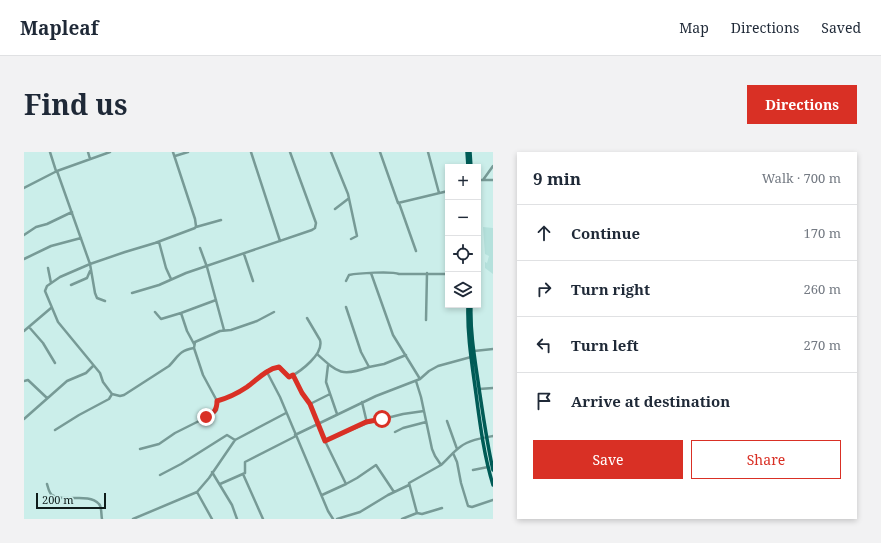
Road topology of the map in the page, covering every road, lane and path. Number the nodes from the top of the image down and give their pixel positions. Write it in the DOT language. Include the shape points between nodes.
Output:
graph roads {
  1 [pos="50,152"];
  2 [pos="88,152"];
  3 [pos="110,152"];
  4 [pos="173,152"];
  5 [pos="188,152"];
  6 [pos="251,152"];
  7 [pos="290,152"];
  8 [pos="331,152"];
  9 [pos="380,152"];
  10 [pos="428,152"];
  11 [pos="467,152"];
  12 [pos="470,152"];
  13 [pos="175,156"];
  14 [pos="90,159"];
  15 [pos="468,164"];
  16 [pos="471,164"];
  17 [pos="493,166"];
  18 [pos="57,171"];
  19 [pos="482,180"];
  20 [pos="493,180"];
  21 [pos="24,188"];
  22 [pos="445,192"];
  23 [pos="439,193"];
  24 [pos="348,199"];
  25 [pos="400,203"];
  26 [pos="335,209"];
  27 [pos="72,212"];
  28 [pos="221,220"];
  29 [pos="196,227"];
  30 [pos="24,235"];
  31 [pos="81,238"];
  32 [pos="351,239"];
  33 [pos="280,241"];
  34 [pos="159,242"];
  35 [pos="200,248"];
  36 [pos="416,250"];
  37 [pos="244,254"];
  38 [pos="24,259"];
  39 [pos="90,264"];
  40 [pos="207,267"];
  41 [pos="48,268"];
  42 [pos="90,270"];
  43 [pos="371,273"];
  44 [pos="426,273"];
  45 [pos="445,274"];
  46 [pos="171,279"];
  47 [pos="253,281"];
  48 [pos="346,281"];
  49 [pos="51,283"];
  50 [pos="71,285"];
  51 [pos="132,293"];
  52 [pos="216,300"];
  53 [pos="105,301"];
  54 [pos="51,307"];
  55 [pos="346,307"];
  56 [pos="468,308"];
  57 [pos="471,308"];
  58 [pos="155,312"];
  59 [pos="274,312"];
  60 [pos="181,313"];
  61 [pos="307,318"];
  62 [pos="426,320"];
  63 [pos="29,327"];
  64 [pos="224,330"];
  65 [pos="24,331"];
  66 [pos="194,344"];
  67 [pos="194,348"];
  68 [pos="493,348"];
  69 [pos="474,351"];
  70 [pos="317,354"];
  71 [pos="406,355"];
  72 [pos="471,356"];
  73 [pos="55,363"];
  74 [pos="328,364"];
  75 [pos="93,366"];
  76 [pos="369,367"];
  77 [pos="333,369"];
  78 [pos="91,370"];
  79 [pos="97,370"];
  80 [pos="328,371"];
  81 [pos="268,373"];
  82 [pos="293,375"];
  83 [pos="420,379"];
  84 [pos="24,381"];
  85 [pos="416,381"];
  86 [pos="493,388"];
  87 [pos="480,389"];
  88 [pos="112,394"];
  89 [pos="330,394"];
  90 [pos="47,398"];
  91 [pos="217,401"];
  92 [pos="362,402"];
  93 [pos="310,404"];
  94 [pos="424,411"];
  95 [pos="286,412"];
  96 [pos="337,414"];
  97 [pos="24,419"];
  98 [pos="447,421"];
  99 [pos="366,422"];
  100 [pos="426,422"];
  101 [pos="318,424"];
  102 [pos="55,430"];
  103 [pos="395,432"];
  104 [pos="296,436"];
  105 [pos="493,436"];
  106 [pos="485,438"];
  107 [pos="234,440"];
  108 [pos="325,441"];
  109 [pos="140,449"];
  110 [pos="457,449"];
  111 [pos="453,453"];
  112 [pos="441,464"];
  113 [pos="488,466"];
  114 [pos="472,470"];
  115 [pos="493,470"];
  116 [pos="212,472"];
  117 [pos="243,474"];
  118 [pos="160,475"];
  119 [pos="47,484"];
  120 [pos="220,484"];
  121 [pos="346,484"];
  122 [pos="409,485"];
  123 [pos="493,485"];
  124 [pos="197,492"];
  125 [pos="394,492"];
  126 [pos="322,495"];
  127 [pos="493,500"];
  128 [pos="442,508"];
  129 [pos="417,513"];
  130 [pos="102,519"];
  131 [pos="133,519"];
  132 [pos="212,519"];
  133 [pos="237,519"];
  134 [pos="263,519"];
  135 [pos="333,519"];
  136 [pos="337,519"];
  137 [pos="402,519"];
  1 -- 18 [label="street"];
  2 -- 14 [label="street"];
  3 -- 14 [label="street"];
  4 -- 13 [label="street"];
  5 -- 13 [label="street"];
  6 -- 33 [label="street"];
  7 -- 33 [label="street" via="316,226 312,230"];
  8 -- 24 [label="street"];
  9 -- 25 [label="street" via="397,201"];
  10 -- 23 [label="street"];
  11 -- 15 [label="main road"];
  12 -- 16 [label="main road"];
  13 -- 29 [label="street"];
  14 -- 18 [label="street"];
  17 -- 19 [label="street"];
  18 -- 21 [label="street"];
  18 -- 27 [label="street"];
  19 -- 20 [label="street"];
  22 -- 23 [label="street"];
  23 -- 25 [label="street"];
  24 -- 26 [label="street"];
  24 -- 32 [label="street" via="357,232 356,237"];
  25 -- 36 [label="street"];
  27 -- 30 [label="street" via="36,227"];
  27 -- 31 [label="street"];
  28 -- 29 [label="street"];
  29 -- 34 [label="street"];
  31 -- 38 [label="street" via="51,246"];
  31 -- 39 [label="street"];
  33 -- 37 [label="street"];
  34 -- 39 [label="street"];
  34 -- 46 [label="street"];
  35 -- 40 [label="street"];
  37 -- 40 [label="street"];
  37 -- 47 [label="street"];
  39 -- 42 [label="street"];
  39 -- 49 [label="street"];
  40 -- 46 [label="street"];
  40 -- 52 [label="street"];
  41 -- 49 [label="street"];
  42 -- 50 [label="street" via="88,278"];
  42 -- 53 [label="street" via="97,298"];
  43 -- 44 [label="street"];
  43 -- 48 [label="street" via="349,275"];
  43 -- 71 [label="street" via="393,335"];
  44 -- 45 [label="street"];
  44 -- 62 [label="street"];
  46 -- 51 [label="street"];
  49 -- 54 [label="street" via="45,288"];
  52 -- 60 [label="street"];
  52 -- 64 [label="street"];
  54 -- 63 [label="street"];
  54 -- 75 [label="street" via="58,322"];
  55 -- 76 [label="street" via="361,352"];
  56 -- 72 [label="main road"];
  57 -- 69 [label="main road"];
  58 -- 60 [label="street" via="161,319"];
  59 -- 64 [label="street" via="258,321"];
  60 -- 66 [label="street"];
  61 -- 70 [label="street" via="321,342"];
  63 -- 65 [label="street"];
  63 -- 73 [label="street"];
  64 -- 66 [label="street"];
  66 -- 67 [label="street"];
  67 -- 88 [label="street" via="182,351 169,366 124,395"];
  67 -- 91 [label="street" via="203,376"];
  68 -- 69 [label="street"];
  69 -- 87 [label="main road"];
  70 -- 74 [label="street"];
  70 -- 82 [label="street"];
  71 -- 76 [label="street"];
  71 -- 83 [label="street"];
  72 -- 83 [label="street" via="438,366"];
  72 -- 106 [label="main road"];
  74 -- 77 [label="street"];
  74 -- 80 [label="street"];
  75 -- 78 [label="street"];
  75 -- 79 [label="street"];
  76 -- 77 [label="street" via="354,372"];
  77 -- 80 [label="street"];
  78 -- 79 [label="street"];
  78 -- 90 [label="street" via="67,381"];
  79 -- 88 [label="street"];
  80 -- 89 [label="street" via="326,379"];
  81 -- 82 [label="street" via="279,367 289,377"];
  81 -- 91 [label="street" via="234,395"];
  81 -- 95 [label="street"];
  82 -- 93 [label="street"];
  83 -- 85 [label="street"];
  84 -- 90 [label="street" via="28,380"];
  85 -- 92 [label="street"];
  85 -- 94 [label="street"];
  86 -- 87 [label="street"];
  87 -- 106 [label="main road"];
  88 -- 102 [label="street" via="109,399"];
  89 -- 93 [label="street"];
  89 -- 96 [label="street"];
  90 -- 97 [label="street"];
  91 -- 109 [label="street" via="216,410 212,414 174,433 159,444"];
  92 -- 96 [label="street"];
  92 -- 99 [label="street"];
  93 -- 101 [label="street"];
  94 -- 99 [label="street"];
  94 -- 100 [label="street"];
  95 -- 104 [label="street"];
  95 -- 107 [label="street"];
  96 -- 101 [label="street"];
  98 -- 110 [label="street"];
  99 -- 108 [label="street"];
  100 -- 103 [label="street"];
  100 -- 112 [label="street" via="432,449"];
  101 -- 104 [label="street"];
  101 -- 108 [label="street"];
  104 -- 117 [label="street" via="246,462 246,471"];
  104 -- 126 [label="street"];
  105 -- 106 [label="street"];
  106 -- 110 [label="street" via="466,443"];
  106 -- 113 [label="main road"];
  106 -- 115 [label="main road"];
  107 -- 116 [label="street"];
  107 -- 118 [label="street" via="227,435"];
  108 -- 121 [label="street"];
  110 -- 111 [label="street"];
  111 -- 112 [label="street"];
  111 -- 127 [label="street" via="468,506"];
  112 -- 122 [label="street"];
  113 -- 114 [label="street"];
  113 -- 123 [label="main road"];
  116 -- 120 [label="street"];
  116 -- 124 [label="street"];
  117 -- 120 [label="street"];
  117 -- 134 [label="street"];
  119 -- 130 [label="street" via="52,495 85,498 98,503"];
  120 -- 133 [label="street"];
  121 -- 125 [label="street" via="376,465"];
  121 -- 126 [label="street"];
  122 -- 125 [label="street"];
  122 -- 129 [label="street"];
  124 -- 131 [label="street"];
  124 -- 132 [label="street"];
  125 -- 136 [label="street" via="360,512"];
  126 -- 135 [label="street"];
  128 -- 129 [label="street"];
  129 -- 137 [label="street"];
}
